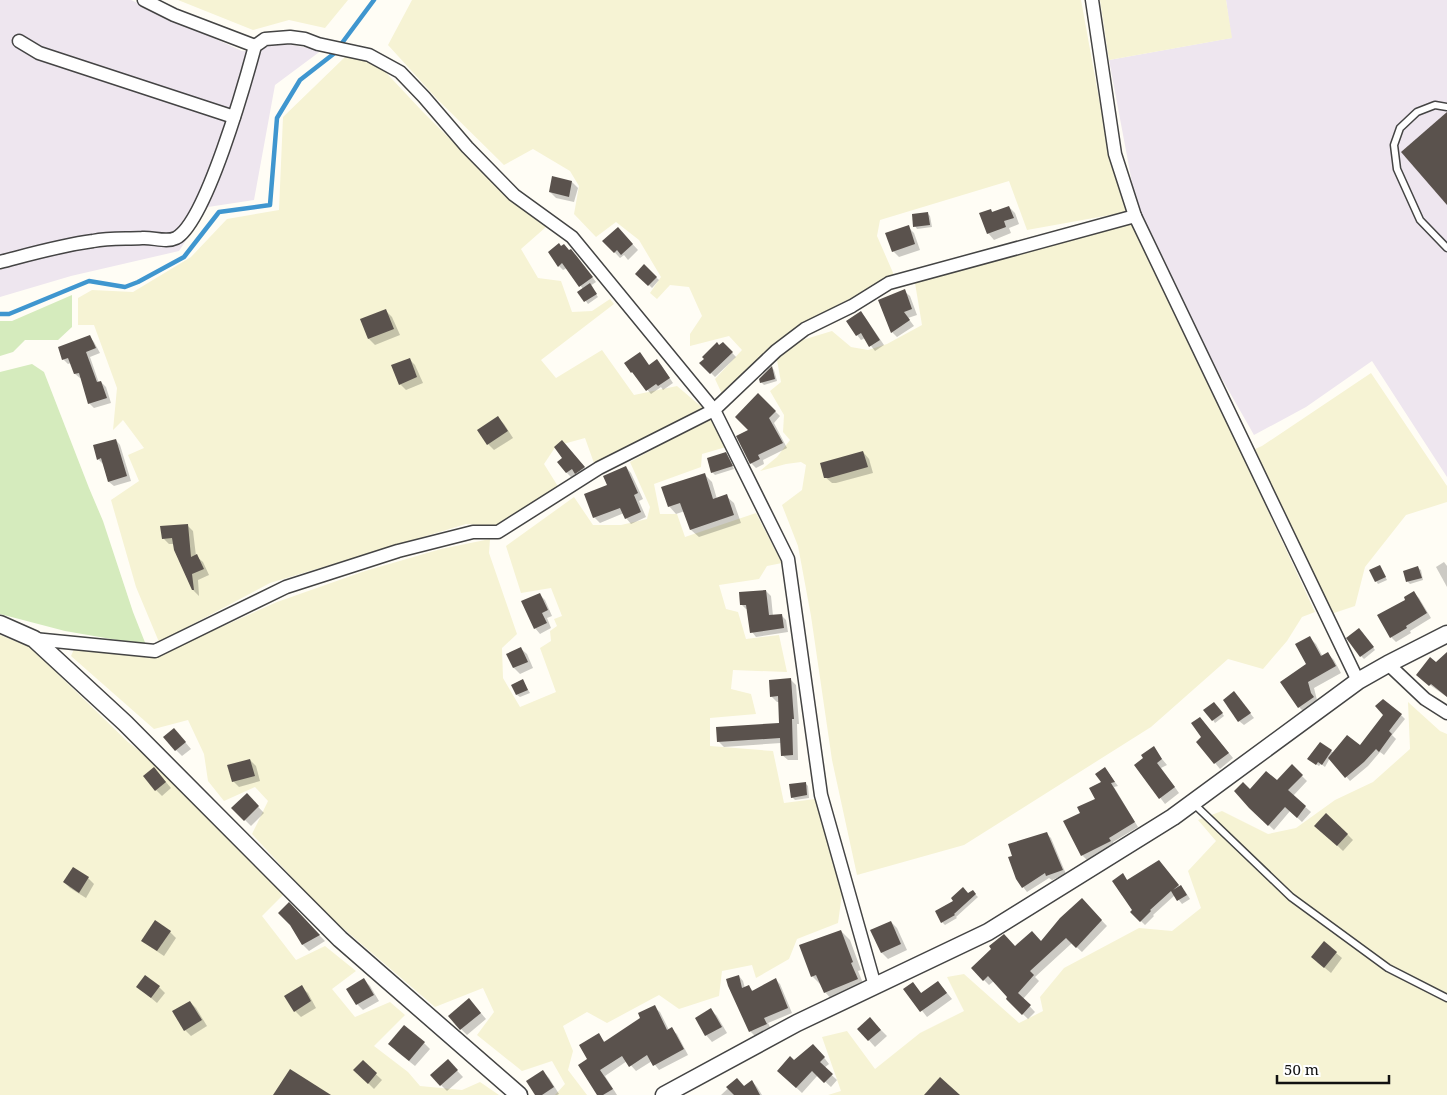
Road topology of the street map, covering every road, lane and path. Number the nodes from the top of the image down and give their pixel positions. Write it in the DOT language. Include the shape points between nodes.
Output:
graph roads {
  1 [pos="144,0"];
  2 [pos="1092,0"];
  3 [pos="19,41"];
  4 [pos="255,46"];
  5 [pos="1447,107"];
  6 [pos="234,117"];
  7 [pos="1135,216"];
  8 [pos="1447,248"];
  9 [pos="0,262"];
  10 [pos="714,410"];
  11 [pos="0,624"];
  12 [pos="1447,634"];
  13 [pos="34,639"];
  14 [pos="1388,664"];
  15 [pos="1358,681"];
  16 [pos="1447,713"];
  17 [pos="1193,803"];
  18 [pos="875,986"];
  19 [pos="1447,998"];
  20 [pos="519,1095"];
  21 [pos="664,1095"];
  1 -- 4 [label="street"];
  2 -- 7 [label="street" via="1115,154"];
  3 -- 6 [label="street" via="39,53"];
  4 -- 6 [label="street"];
  4 -- 10 [label="street" via="265,39 305,39 369,55 400,72 514,195 572,237"];
  5 -- 8 [label="lane" via="1435,105 1417,112 1400,128 1394,145 1397,169 1420,220"];
  6 -- 9 [label="street" via="205,196 185,232 174,239 94,240"];
  7 -- 10 [label="street" via="888,283 852,306 804,328"];
  7 -- 15 [label="street"];
  10 -- 13 [label="street" via="599,468 498,532 473,532 398,551 286,587 155,651"];
  10 -- 18 [label="street" via="788,559 821,795"];
  11 -- 13 [label="street"];
  12 -- 14 [label="street"];
  13 -- 20 [label="street" via="125,723 340,939"];
  14 -- 15 [label="street"];
  14 -- 16 [label="street" via="1425,699"];
  15 -- 17 [label="street"];
  17 -- 18 [label="street" via="988,932"];
  17 -- 19 [label="lane" via="1290,896 1388,968"];
  18 -- 21 [label="street" via="797,1022"];
}
